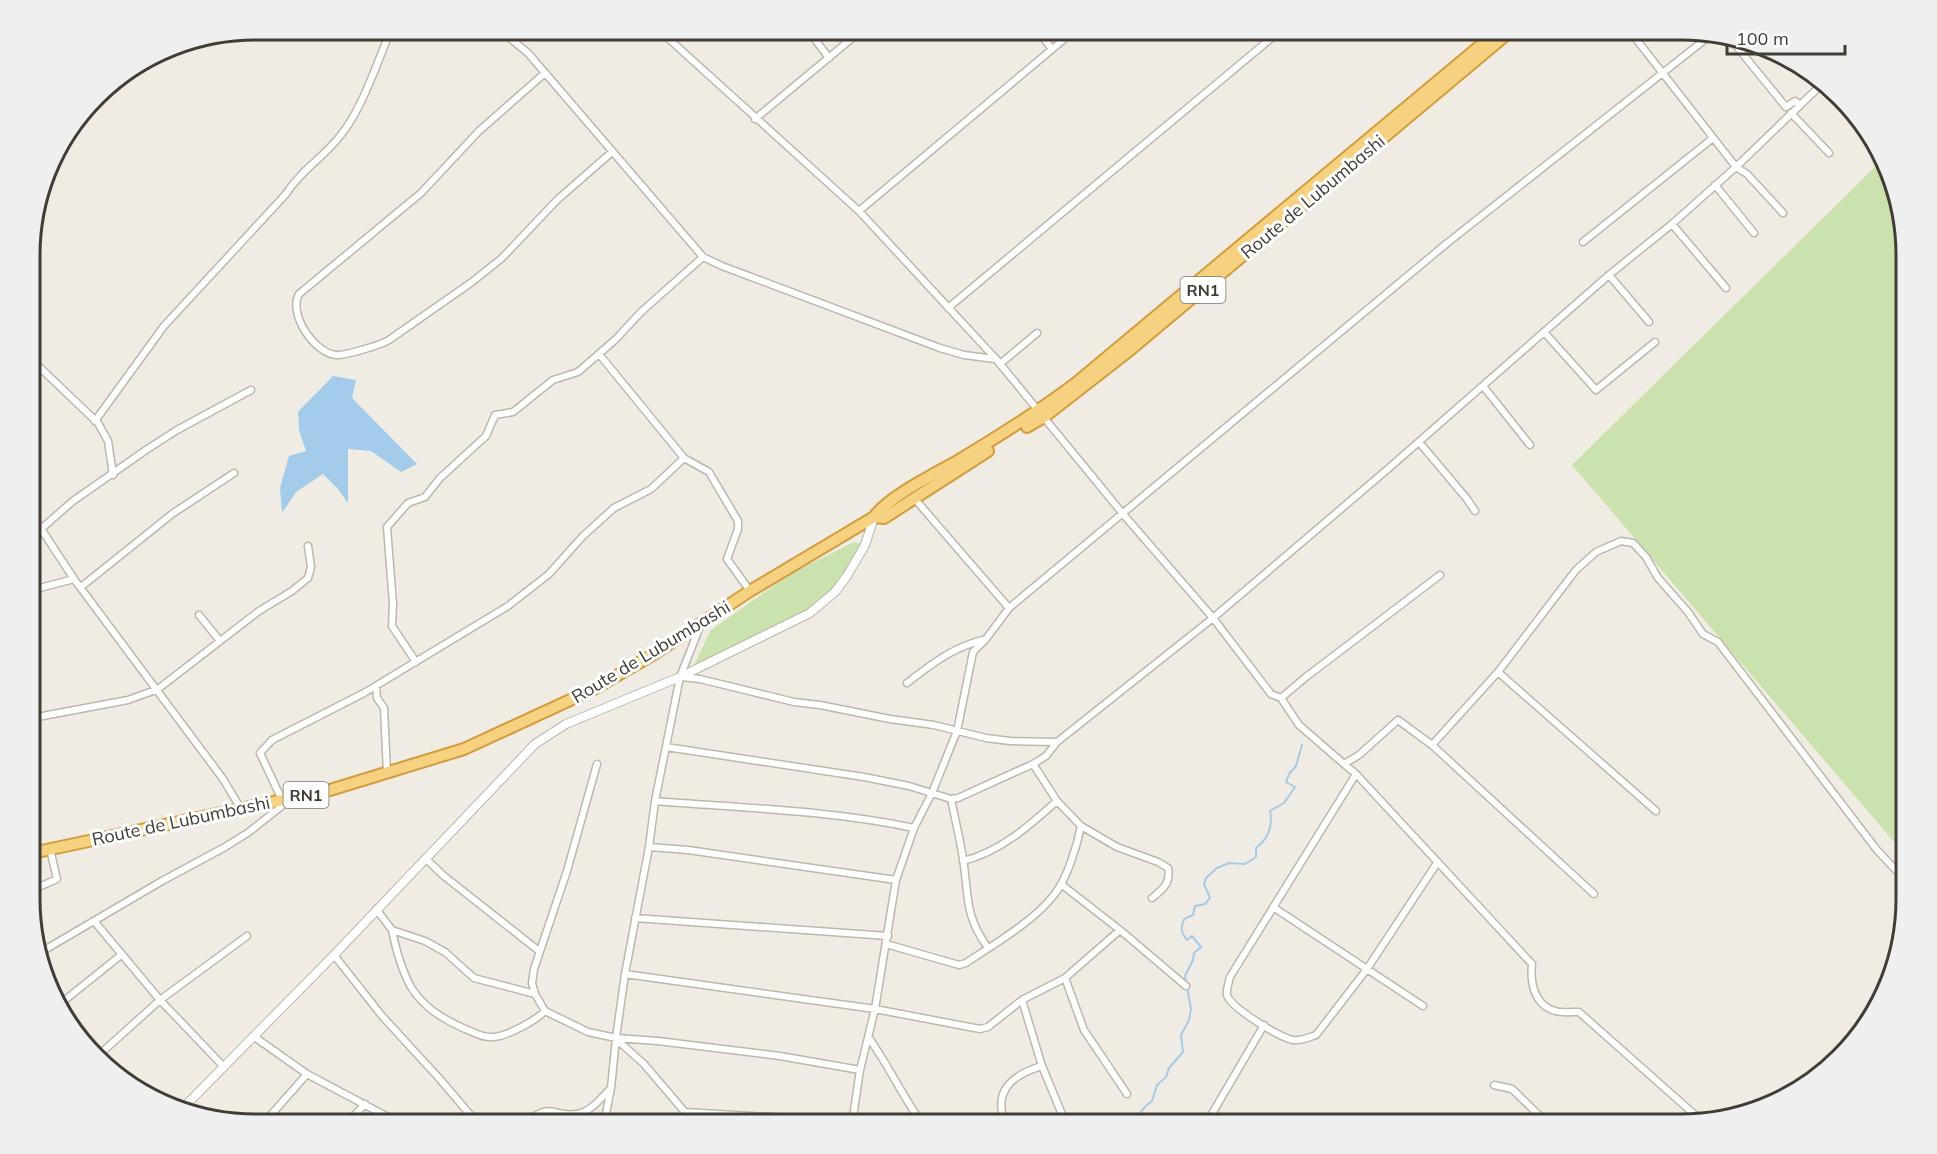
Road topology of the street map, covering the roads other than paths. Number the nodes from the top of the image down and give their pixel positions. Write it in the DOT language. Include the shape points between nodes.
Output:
graph roads {
  1 [pos="387,40"];
  2 [pos="512,40"];
  3 [pos="670,40"];
  4 [pos="816,40"];
  5 [pos="850,40"];
  6 [pos="1044,40"];
  7 [pos="1064,40"];
  8 [pos="1269,40"];
  9 [pos="1487,40"];
  10 [pos="1500,40"];
  11 [pos="1637,40"];
  12 [pos="1703,41"];
  13 [pos="1738,48"];
  14 [pos="1052,50"];
  15 [pos="829,58"];
  16 [pos="1664,72"];
  17 [pos="545,73"];
  18 [pos="1817,89"];
  19 [pos="1799,105"];
  20 [pos="1791,113"];
  21 [pos="755,119"];
  22 [pos="1713,138"];
  23 [pos="612,152"];
  24 [pos="1829,153"];
  25 [pos="1737,167"];
  26 [pos="1715,185"];
  27 [pos="859,211"];
  28 [pos="1783,213"];
  29 [pos="1672,224"];
  30 [pos="1754,233"];
  31 [pos="1583,242"];
  32 [pos="703,256"];
  33 [pos="1609,275"];
  34 [pos="1726,288"];
  35 [pos="948,308"];
  36 [pos="1649,322"];
  37 [pos="1544,332"];
  38 [pos="1037,333"];
  39 [pos="1655,342"];
  40 [pos="599,354"];
  41 [pos="998,361"];
  42 [pos="40,368"];
  43 [pos="1483,386"];
  44 [pos="251,390"];
  45 [pos="1042,414"];
  46 [pos="95,421"];
  47 [pos="1419,442"];
  48 [pos="1530,445"];
  49 [pos="684,458"];
  50 [pos="234,473"];
  51 [pos="113,475"];
  52 [pos="914,498"];
  53 [pos="1475,511"];
  54 [pos="1123,513"];
  55 [pos="874,517"];
  56 [pos="41,529"];
  57 [pos="308,546"];
  58 [pos="1440,575"];
  59 [pos="74,579"];
  60 [pos="81,587"];
  61 [pos="40,588"];
  62 [pos="750,591"];
  63 [pos="1008,609"];
  64 [pos="199,615"];
  65 [pos="1213,618"];
  66 [pos="701,624"];
  67 [pos="986,639"];
  68 [pos="220,641"];
  69 [pos="416,662"];
  70 [pos="1498,672"];
  71 [pos="680,677"];
  72 [pos="906,683"];
  73 [pos="376,686"];
  74 [pos="158,689"];
  75 [pos="1281,698"];
  76 [pos="40,716"];
  77 [pos="957,731"];
  78 [pos="1057,742"];
  79 [pos="1432,745"];
  80 [pos="666,747"];
  81 [pos="597,764"];
  82 [pos="1033,764"];
  83 [pos="1344,764"];
  84 [pos="387,772"];
  85 [pos="1356,774"];
  86 [pos="932,793"];
  87 [pos="286,799"];
  88 [pos="951,799"];
  89 [pos="655,801"];
  90 [pos="1058,801"];
  91 [pos="241,808"];
  92 [pos="1656,811"];
  93 [pos="1081,826"];
  94 [pos="914,828"];
  95 [pos="649,847"];
  96 [pos="50,849"];
  97 [pos="40,851"];
  98 [pos="425,858"];
  99 [pos="963,861"];
  100 [pos="1437,863"];
  101 [pos="1896,871"];
  102 [pos="897,880"];
  103 [pos="1061,884"];
  104 [pos="40,886"];
  105 [pos="1594,894"];
  106 [pos="1152,898"];
  107 [pos="1273,907"];
  108 [pos="376,909"];
  109 [pos="634,918"];
  110 [pos="94,921"];
  111 [pos="392,930"];
  112 [pos="1120,930"];
  113 [pos="247,936"];
  114 [pos="888,936"];
  115 [pos="886,944"];
  116 [pos="988,948"];
  117 [pos="47,949"];
  118 [pos="539,951"];
  119 [pos="334,954"];
  120 [pos="121,955"];
  121 [pos="1367,969"];
  122 [pos="625,974"];
  123 [pos="1065,978"];
  124 [pos="1186,986"];
  125 [pos="535,994"];
  126 [pos="66,999"];
  127 [pos="160,1000"];
  128 [pos="1022,1000"];
  129 [pos="1423,1006"];
  130 [pos="875,1008"];
  131 [pos="545,1011"];
  132 [pos="1264,1025"];
  133 [pos="253,1036"];
  134 [pos="616,1038"];
  135 [pos="869,1038"];
  136 [pos="103,1051"];
  137 [pos="223,1066"];
  138 [pos="1042,1066"];
  139 [pos="860,1070"];
  140 [pos="307,1074"];
  141 [pos="1494,1084"];
  142 [pos="611,1089"];
  143 [pos="1127,1094"];
  144 [pos="188,1103"];
  145 [pos="365,1104"];
  146 [pos="685,1112"];
  147 [pos="1693,1113"];
  148 [pos="272,1114"];
  149 [pos="356,1114"];
  150 [pos="383,1114"];
  151 [pos="469,1114"];
  152 [pos="536,1114"];
  153 [pos="576,1114"];
  154 [pos="576,1114"];
  155 [pos="606,1114"];
  156 [pos="715,1114"];
  157 [pos="853,1114"];
  158 [pos="915,1114"];
  159 [pos="1004,1114"];
  160 [pos="1062,1114"];
  161 [pos="1212,1114"];
  162 [pos="1538,1114"];
  1 -- 46 [label="street" via="341,135 293,182 164,326"];
  2 -- 17 [label="street"];
  3 -- 21 [label="street"];
  4 -- 15 [label="street"];
  5 -- 15 [label="street"];
  6 -- 14 [label="street"];
  7 -- 14 [label="street"];
  8 -- 35 [label="street"];
  9 -- 45 [label="highway, Route de Lubumbashi / RN1"];
  10 -- 45 [label="highway, Route de Lubumbashi / RN1" via="1165,321"];
  11 -- 16 [label="street"];
  12 -- 16 [label="street"];
  13 -- 19 [label="street" via="1786,107 1795,101"];
  14 -- 27 [label="street"];
  15 -- 21 [label="street"];
  16 -- 22 [label="street"];
  16 -- 54 [label="street" via="1446,244"];
  17 -- 23 [label="street"];
  17 -- 23 [label="street" via="479,131 421,193 298,294 299,318 312,341 337,355 389,340 502,258 557,200"];
  18 -- 19 [label="street"];
  19 -- 20 [label="street"];
  20 -- 24 [label="street"];
  20 -- 25 [label="street"];
  21 -- 27 [label="street"];
  22 -- 25 [label="street"];
  22 -- 31 [label="street"];
  23 -- 32 [label="street"];
  25 -- 26 [label="street"];
  25 -- 28 [label="street"];
  26 -- 29 [label="street"];
  26 -- 30 [label="street"];
  27 -- 35 [label="street"];
  29 -- 33 [label="street"];
  29 -- 34 [label="street"];
  32 -- 40 [label="street"];
  32 -- 41 [label="street" via="911,338"];
  33 -- 36 [label="street"];
  33 -- 37 [label="street"];
  35 -- 41 [label="street"];
  37 -- 39 [label="street" via="1596,390"];
  37 -- 43 [label="street"];
  38 -- 41 [label="street"];
  40 -- 49 [label="street"];
  40 -- 69 [label="street" via="578,372 553,380 513,412 495,415 486,436 425,497 408,503 387,527 392,626"];
  41 -- 45 [label="street"];
  42 -- 46 [label="street"];
  43 -- 47 [label="street"];
  43 -- 48 [label="street"];
  44 -- 51 [label="street" via="177,430"];
  45 -- 52 [label="highway, Route de Lubumbashi / RN1"];
  45 -- 54 [label="street"];
  45 -- 55 [label="highway, Route de Lubumbashi / RN1" via="880,508"];
  46 -- 51 [label="street" via="108,441"];
  47 -- 53 [label="street"];
  47 -- 65 [label="street"];
  49 -- 62 [label="street" via="709,472 738,521 727,559"];
  49 -- 69 [label="street" via="651,489 615,508 549,574 508,606"];
  50 -- 60 [label="street" via="172,514"];
  51 -- 56 [label="street" via="73,501"];
  52 -- 55 [label="highway, Route de Lubumbashi / RN1" via="884,518"];
  52 -- 63 [label="street"];
  54 -- 63 [label="street"];
  54 -- 65 [label="street"];
  55 -- 62 [label="highway, Route de Lubumbashi / RN1"];
  55 -- 71 [label="street" via="858,560 824,602 810,613"];
  56 -- 59 [label="street"];
  57 -- 68 [label="street" via="308,578"];
  58 -- 75 [label="street"];
  59 -- 60 [label="street"];
  59 -- 61 [label="street"];
  60 -- 74 [label="street"];
  62 -- 66 [label="highway, Route de Lubumbashi / RN1"];
  63 -- 67 [label="street"];
  64 -- 68 [label="street"];
  65 -- 75 [label="street" via="1271,694"];
  65 -- 78 [label="street"];
  66 -- 71 [label="street"];
  66 -- 84 [label="highway, Route de Lubumbashi / RN1" via="594,689 540,715 464,749"];
  67 -- 72 [label="street" via="944,655"];
  67 -- 77 [label="street" via="973,652"];
  68 -- 74 [label="street"];
  69 -- 73 [label="street"];
  70 -- 79 [label="street"];
  70 -- 92 [label="street"];
  70 -- 101 [label="street" via="1576,570 1596,552 1621,542 1633,543 1703,634 1718,642"];
  71 -- 77 [label="street"];
  71 -- 80 [label="street"];
  71 -- 98 [label="street" via="566,724 542,738"];
  73 -- 84 [label="street" via="377,698 384,708"];
  73 -- 87 [label="street" via="272,740 260,753"];
  74 -- 76 [label="street" via="128,700"];
  74 -- 91 [label="street"];
  75 -- 83 [label="street" via="1299,724"];
  77 -- 78 [label="street" via="1010,741"];
  77 -- 86 [label="street"];
  78 -- 82 [label="street"];
  79 -- 83 [label="street" via="1398,720"];
  79 -- 105 [label="street"];
  80 -- 86 [label="street" via="864,777"];
  80 -- 89 [label="street"];
  81 -- 118 [label="street" via="567,871"];
  82 -- 88 [label="street"];
  82 -- 90 [label="street"];
  83 -- 85 [label="street"];
  84 -- 87 [label="highway, Route de Lubumbashi / RN1"];
  85 -- 100 [label="street"];
  85 -- 107 [label="street"];
  86 -- 88 [label="street"];
  86 -- 94 [label="street"];
  87 -- 91 [label="highway, Route de Lubumbashi / RN1"];
  87 -- 110 [label="street" via="249,832"];
  88 -- 99 [label="street"];
  89 -- 94 [label="street" via="807,812"];
  89 -- 95 [label="street"];
  90 -- 93 [label="street"];
  90 -- 99 [label="street" via="984,856"];
  91 -- 96 [label="highway, Route de Lubumbashi / RN1"];
  93 -- 103 [label="street"];
  93 -- 106 [label="street" via="1117,847 1168,868 1168,880"];
  94 -- 102 [label="street"];
  95 -- 102 [label="street"];
  95 -- 109 [label="street"];
  96 -- 97 [label="highway, Route de Lubumbashi / RN1"];
  96 -- 104 [label="street" via="58,876"];
  98 -- 108 [label="street"];
  98 -- 118 [label="street"];
  99 -- 116 [label="street" via="968,905 976,932"];
  100 -- 121 [label="street"];
  100 -- 147 [label="street" via="1532,964 1530,980 1538,999 1554,1011 1579,1012"];
  102 -- 114 [label="street"];
  103 -- 112 [label="street"];
  103 -- 116 [label="street" via="1031,917"];
  107 -- 121 [label="street"];
  107 -- 132 [label="street" via="1230,976 1226,993 1231,1003"];
  108 -- 111 [label="street"];
  108 -- 119 [label="street"];
  109 -- 114 [label="street"];
  109 -- 122 [label="street"];
  110 -- 117 [label="street"];
  110 -- 120 [label="street"];
  111 -- 125 [label="street" via="445,952 474,978"];
  111 -- 131 [label="street" via="398,958 411,987 448,1022 493,1038 532,1022"];
  112 -- 123 [label="street"];
  112 -- 124 [label="street"];
  113 -- 127 [label="street"];
  114 -- 115 [label="street"];
  115 -- 116 [label="street" via="959,966"];
  115 -- 130 [label="street"];
  118 -- 125 [label="street" via="532,983"];
  119 -- 133 [label="street"];
  119 -- 151 [label="street" via="382,1016"];
  120 -- 126 [label="street"];
  120 -- 127 [label="street"];
  121 -- 129 [label="street"];
  121 -- 132 [label="street" via="1316,1035 1290,1040"];
  122 -- 130 [label="street"];
  122 -- 134 [label="street"];
  123 -- 128 [label="street"];
  123 -- 143 [label="street" via="1084,1030"];
  125 -- 131 [label="street"];
  127 -- 136 [label="street"];
  127 -- 137 [label="street"];
  128 -- 130 [label="street" via="980,1029"];
  128 -- 138 [label="street"];
  130 -- 135 [label="street"];
  131 -- 134 [label="street" via="588,1032"];
  132 -- 161 [label="street"];
  133 -- 137 [label="street"];
  133 -- 140 [label="street"];
  134 -- 139 [label="street" via="780,1056"];
  134 -- 142 [label="street"];
  134 -- 146 [label="street"];
  135 -- 139 [label="street"];
  135 -- 158 [label="street"];
  137 -- 144 [label="street"];
  138 -- 159 [label="street" via="1007,1085"];
  138 -- 160 [label="street"];
  139 -- 157 [label="street"];
  140 -- 145 [label="street"];
  140 -- 148 [label="street"];
  141 -- 162 [label="street" via="1512,1089"];
  142 -- 153 [label="street" via="587,1110"];
  142 -- 155 [label="street"];
  145 -- 149 [label="street"];
  145 -- 150 [label="street"];
  146 -- 156 [label="street"];
  152 -- 154 [label="street"];
}
